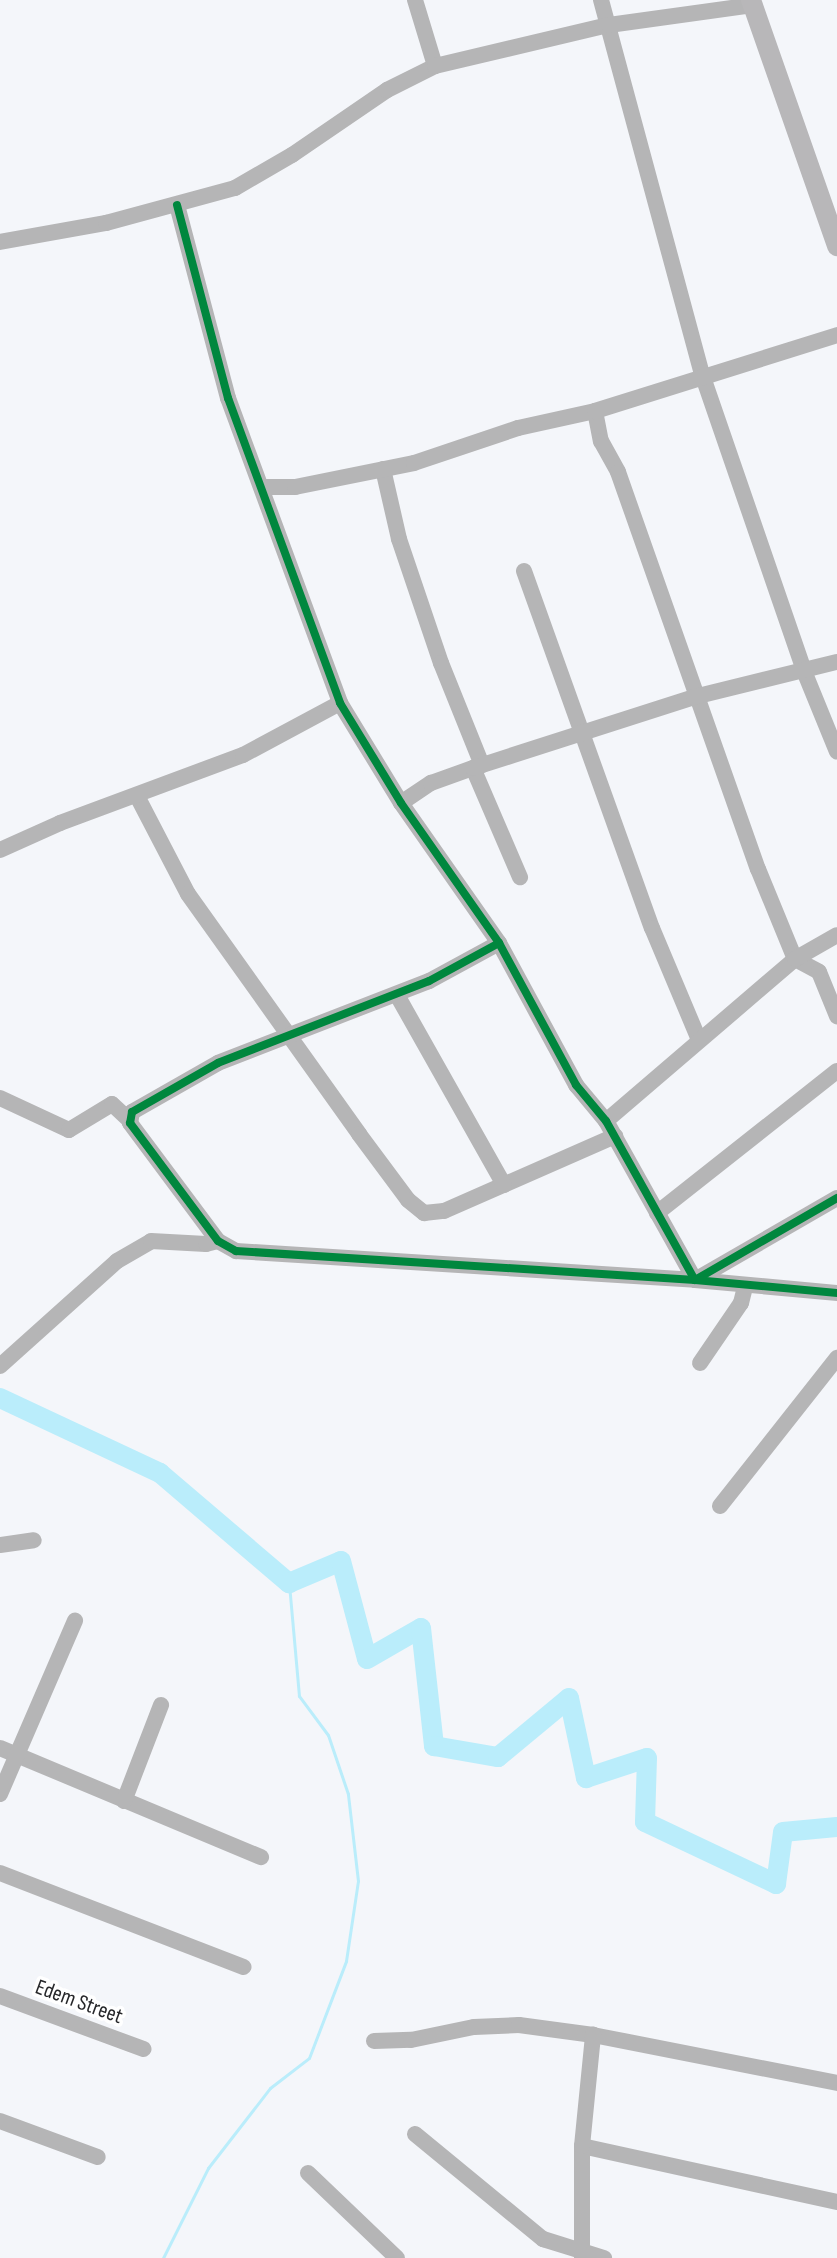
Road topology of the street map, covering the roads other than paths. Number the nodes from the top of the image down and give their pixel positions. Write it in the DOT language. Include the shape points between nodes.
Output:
graph roads {
  1 [pos="415,0"];
  2 [pos="601,0"];
  3 [pos="755,2"];
  4 [pos="717,5"];
  5 [pos="609,25"];
  6 [pos="435,66"];
  7 [pos="177,205"];
  8 [pos="837,222"];
  9 [pos="0,242"];
  10 [pos="837,246"];
  11 [pos="837,335"];
  12 [pos="703,377"];
  13 [pos="595,411"];
  14 [pos="383,469"];
  15 [pos="262,487"];
  16 [pos="295,487"];
  17 [pos="271,511"];
  18 [pos="524,571"];
  19 [pos="837,662"];
  20 [pos="804,671"];
  21 [pos="694,697"];
  22 [pos="340,703"];
  23 [pos="584,733"];
  24 [pos="837,752"];
  25 [pos="477,766"];
  26 [pos="137,796"];
  27 [pos="401,803"];
  28 [pos="0,850"];
  29 [pos="520,877"];
  30 [pos="837,935"];
  31 [pos="499,943"];
  32 [pos="795,959"];
  33 [pos="397,995"];
  34 [pos="837,1016"];
  35 [pos="289,1034"];
  36 [pos="699,1040"];
  37 [pos="837,1071"];
  38 [pos="0,1098"];
  39 [pos="129,1120"];
  40 [pos="606,1121"];
  41 [pos="615,1136"];
  42 [pos="504,1185"];
  43 [pos="837,1198"];
  44 [pos="657,1213"];
  45 [pos="218,1241"];
  46 [pos="695,1280"];
  47 [pos="745,1287"];
  48 [pos="837,1293"];
  49 [pos="837,1358"];
  50 [pos="700,1363"];
  51 [pos="0,1366"];
  52 [pos="720,1506"];
  53 [pos="34,1540"];
  54 [pos="0,1545"];
  55 [pos="75,1621"];
  56 [pos="161,1705"];
  57 [pos="0,1748"];
  58 [pos="16,1756"];
  59 [pos="0,1794"];
  60 [pos="124,1801"];
  61 [pos="261,1857"];
  62 [pos="0,1873"];
  63 [pos="243,1967"];
  64 [pos="0,1996"];
  65 [pos="593,2035"];
  66 [pos="374,2041"];
  67 [pos="143,2049"];
  68 [pos="837,2083"];
  69 [pos="0,2121"];
  70 [pos="415,2134"];
  71 [pos="582,2146"];
  72 [pos="98,2157"];
  73 [pos="308,2173"];
  74 [pos="837,2202"];
  75 [pos="582,2255"];
  76 [pos="397,2258"];
  77 [pos="604,2258"];
  1 -- 6 [label="street"];
  2 -- 5 [label="street"];
  3 -- 4 [label="street"];
  3 -- 8 [label="main road"];
  3 -- 10 [label="main road"];
  4 -- 5 [label="street"];
  5 -- 6 [label="street"];
  5 -- 12 [label="street"];
  6 -- 7 [label="street" via="387,90 262,174"];
  7 -- 9 [label="street"];
  7 -- 15 [label="street" via="228,398"];
  11 -- 12 [label="street"];
  12 -- 13 [label="street"];
  12 -- 20 [label="street"];
  13 -- 14 [label="street"];
  13 -- 21 [label="street" via="601,441 618,472"];
  14 -- 16 [label="street"];
  14 -- 25 [label="street" via="399,539"];
  15 -- 16 [label="street"];
  15 -- 17 [label="street"];
  16 -- 17 [label="street"];
  17 -- 22 [label="street"];
  18 -- 23 [label="street"];
  19 -- 20 [label="street"];
  20 -- 21 [label="street"];
  20 -- 24 [label="street"];
  21 -- 23 [label="street"];
  21 -- 32 [label="street"];
  22 -- 26 [label="street" via="243,755"];
  22 -- 27 [label="street"];
  23 -- 25 [label="street"];
  23 -- 36 [label="street" via="652,928"];
  25 -- 27 [label="street" via="431,783"];
  25 -- 29 [label="street"];
  26 -- 28 [label="street"];
  26 -- 35 [label="street" via="188,894"];
  27 -- 31 [label="street"];
  30 -- 32 [label="street"];
  31 -- 33 [label="street"];
  31 -- 40 [label="street" via="576,1085"];
  32 -- 34 [label="street" via="819,972"];
  32 -- 36 [label="street"];
  33 -- 35 [label="street"];
  33 -- 42 [label="street"];
  35 -- 39 [label="street" via="218,1063 132,1112"];
  35 -- 42 [label="street" via="408,1200 424,1213 444,1211"];
  36 -- 40 [label="street"];
  37 -- 44 [label="street"];
  38 -- 39 [label="street" via="69,1130 112,1104"];
  39 -- 45 [label="street"];
  40 -- 41 [label="street"];
  41 -- 42 [label="street"];
  41 -- 44 [label="street"];
  43 -- 46 [label="street"];
  44 -- 46 [label="street"];
  45 -- 46 [label="street" via="256,1254"];
  45 -- 51 [label="street" via="151,1241 117,1261"];
  46 -- 47 [label="street"];
  47 -- 48 [label="street"];
  47 -- 50 [label="street" via="741,1303"];
  49 -- 52 [label="street"];
  53 -- 54 [label="street"];
  55 -- 58 [label="street"];
  56 -- 60 [label="street"];
  57 -- 58 [label="street"];
  58 -- 59 [label="street"];
  58 -- 60 [label="street"];
  60 -- 61 [label="street"];
  62 -- 63 [label="street"];
  64 -- 67 [label="street, Edem Street"];
  65 -- 66 [label="street" via="519,2025"];
  65 -- 68 [label="street"];
  65 -- 71 [label="street"];
  69 -- 72 [label="street"];
  70 -- 75 [label="street" via="534,2233"];
  71 -- 74 [label="street"];
  71 -- 75 [label="street"];
  73 -- 76 [label="street"];
  75 -- 77 [label="street"];
}
